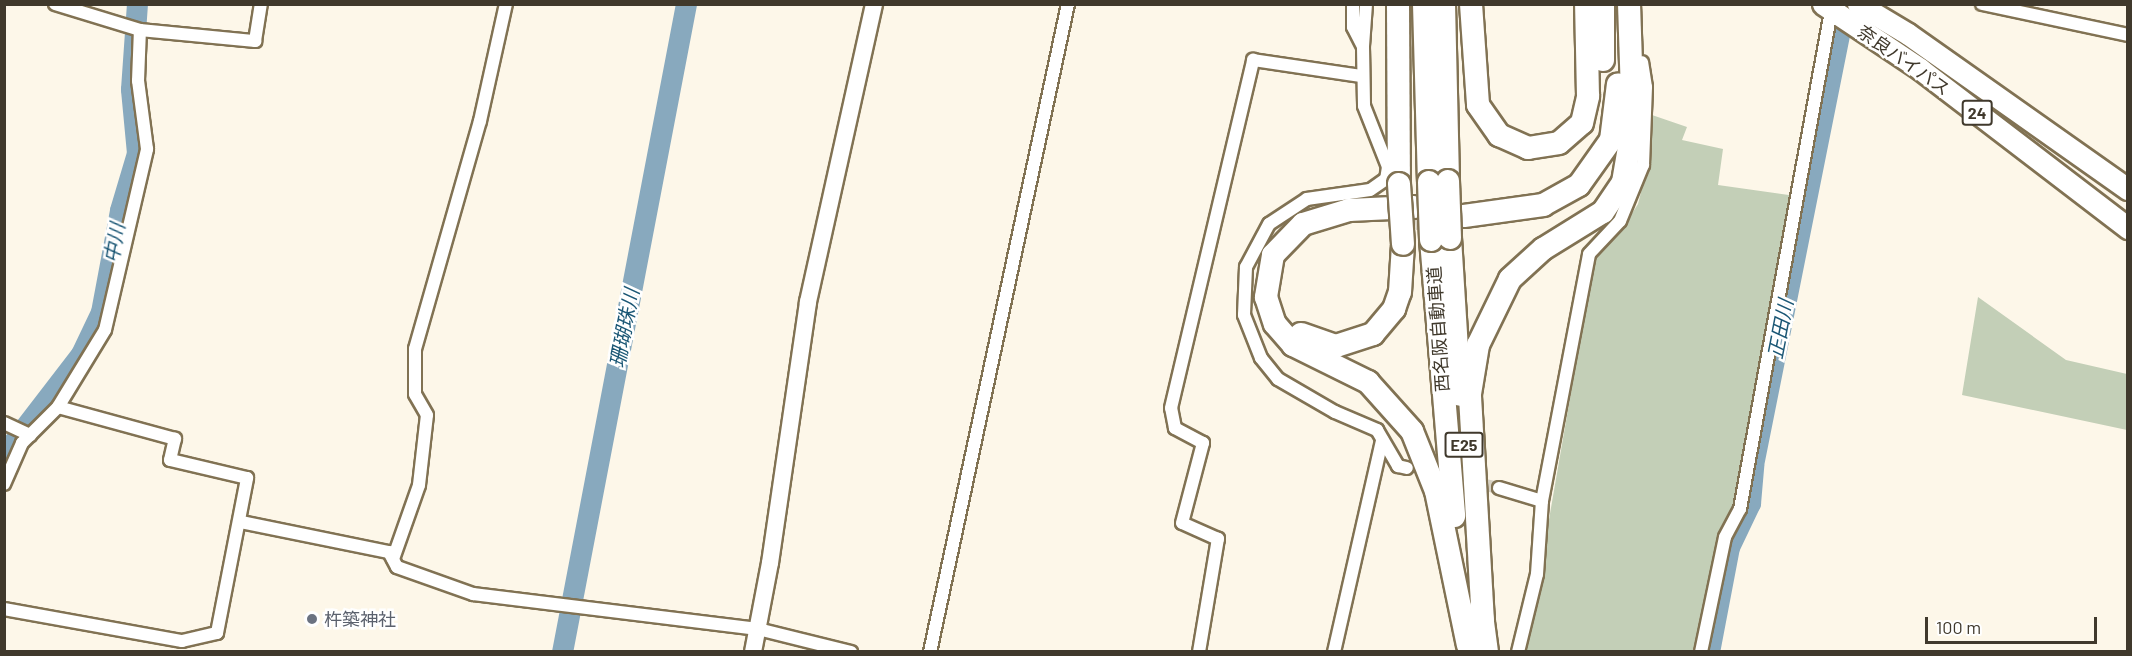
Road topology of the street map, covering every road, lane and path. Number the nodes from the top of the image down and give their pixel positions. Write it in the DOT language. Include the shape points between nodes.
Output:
graph roads {
  1 [pos="55,4"];
  2 [pos="261,4"];
  3 [pos="506,4"];
  4 [pos="874,4"];
  5 [pos="1068,4"];
  6 [pos="1353,4"];
  7 [pos="1366,4"];
  8 [pos="1398,4"];
  9 [pos="1424,4"];
  10 [pos="1444,4"];
  11 [pos="1471,4"];
  12 [pos="1858,4"];
  13 [pos="1982,4"];
  14 [pos="1608,6"];
  15 [pos="1829,7"];
  16 [pos="140,30"];
  17 [pos="2127,35"];
  18 [pos="1609,42"];
  19 [pos="1363,47"];
  20 [pos="1642,62"];
  21 [pos="1362,76"];
  22 [pos="1438,181"];
  23 [pos="2127,189"];
  24 [pos="1463,210"];
  25 [pos="2127,228"];
  26 [pos="1441,239"];
  27 [pos="58,407"];
  28 [pos="4,423"];
  29 [pos="30,435"];
  30 [pos="1382,440"];
  31 [pos="1407,468"];
  32 [pos="4,484"];
  33 [pos="1498,488"];
  34 [pos="1542,501"];
  35 [pos="241,522"];
  36 [pos="393,558"];
  37 [pos="4,609"];
  38 [pos="1483,622"];
  39 [pos="758,629"];
  40 [pos="181,646"];
  41 [pos="1475,649"];
  42 [pos="753,651"];
  43 [pos="851,651"];
  44 [pos="930,651"];
  45 [pos="1199,651"];
  46 [pos="1334,651"];
  47 [pos="1518,651"];
  48 [pos="1701,651"];
  1 -- 16 [label="street"];
  2 -- 16 [label="street" via="255,41"];
  3 -- 36 [label="street" via="480,121 415,349 415,394 428,415 419,485"];
  4 -- 39 [label="street" via="808,302"];
  5 -- 44 [label="street"];
  6 -- 19 [label="street" via="1353,27"];
  7 -- 19 [label="street"];
  8 -- 41 [label="highway, bridge" via="1399,184 1403,244 1400,292 1394,309 1373,334 1349,345 1322,344 1290,321 1280,280 1289,255 1306,238 1352,222 1414,213 1349,210 1303,224 1273,255 1266,297 1275,324 1293,345 1368,382 1412,431 1436,491"];
  9 -- 22 [label="highway, 西名阪自動車道 / E25"];
  10 -- 22 [label="highway, 西名阪自動車道 / E25"];
  11 -- 18 [label="highway" via="1478,105 1487,123 1513,143 1545,148 1572,135 1582,123"];
  12 -- 23 [label="highway, 奈良バイパス / 24" via="1967,74"];
  13 -- 17 [label="street"];
  14 -- 18 [label="highway"];
  15 -- 25 [label="highway, 奈良バイパス / 24" via="1920,69"];
  15 -- 48 [label="street" via="1740,509 1725,537"];
  16 -- 27 [label="street" via="138,81 147,149 105,330"];
  18 -- 24 [label="highway" via="1603,113 1595,141 1580,167 1556,185 1527,197"];
  18 -- 38 [label="highway" via="1633,146 1623,182 1603,212 1543,249 1510,279 1478,345 1470,394"];
  19 -- 21 [label="street"];
  20 -- 34 [label="street" via="1646,143 1640,175 1620,221 1589,254"];
  21 -- 30 [label="street" via="1368,126 1389,167 1386,179 1370,190 1330,194 1287,210 1256,243 1242,292 1250,336 1278,378 1335,412 1377,430"];
  21 -- 45 [label="street" via="1253,60 1171,408 1175,428 1203,443 1182,523 1218,539"];
  22 -- 26 [label="highway, 西名阪自動車道 / E25, bridge"];
  26 -- 38 [label="highway, 西名阪自動車道 / E25"];
  26 -- 41 [label="highway, 西名阪自動車道 / E25"];
  27 -- 29 [label="street"];
  27 -- 35 [label="street" via="175,439 170,460 247,478"];
  28 -- 29 [label="street"];
  29 -- 32 [label="street"];
  30 -- 31 [label="street" via="1398,466"];
  30 -- 46 [label="street"];
  33 -- 34 [label="street"];
  34 -- 47 [label="street" via="1537,574"];
  35 -- 36 [label="street" via="388,552"];
  35 -- 40 [label="street" via="218,633"];
  36 -- 39 [label="street" via="398,567 473,594"];
  37 -- 40 [label="street"];
  38 -- 41 [label="highway, 西名阪自動車道 / E25"];
  39 -- 42 [label="street"];
  39 -- 43 [label="street"];
}
